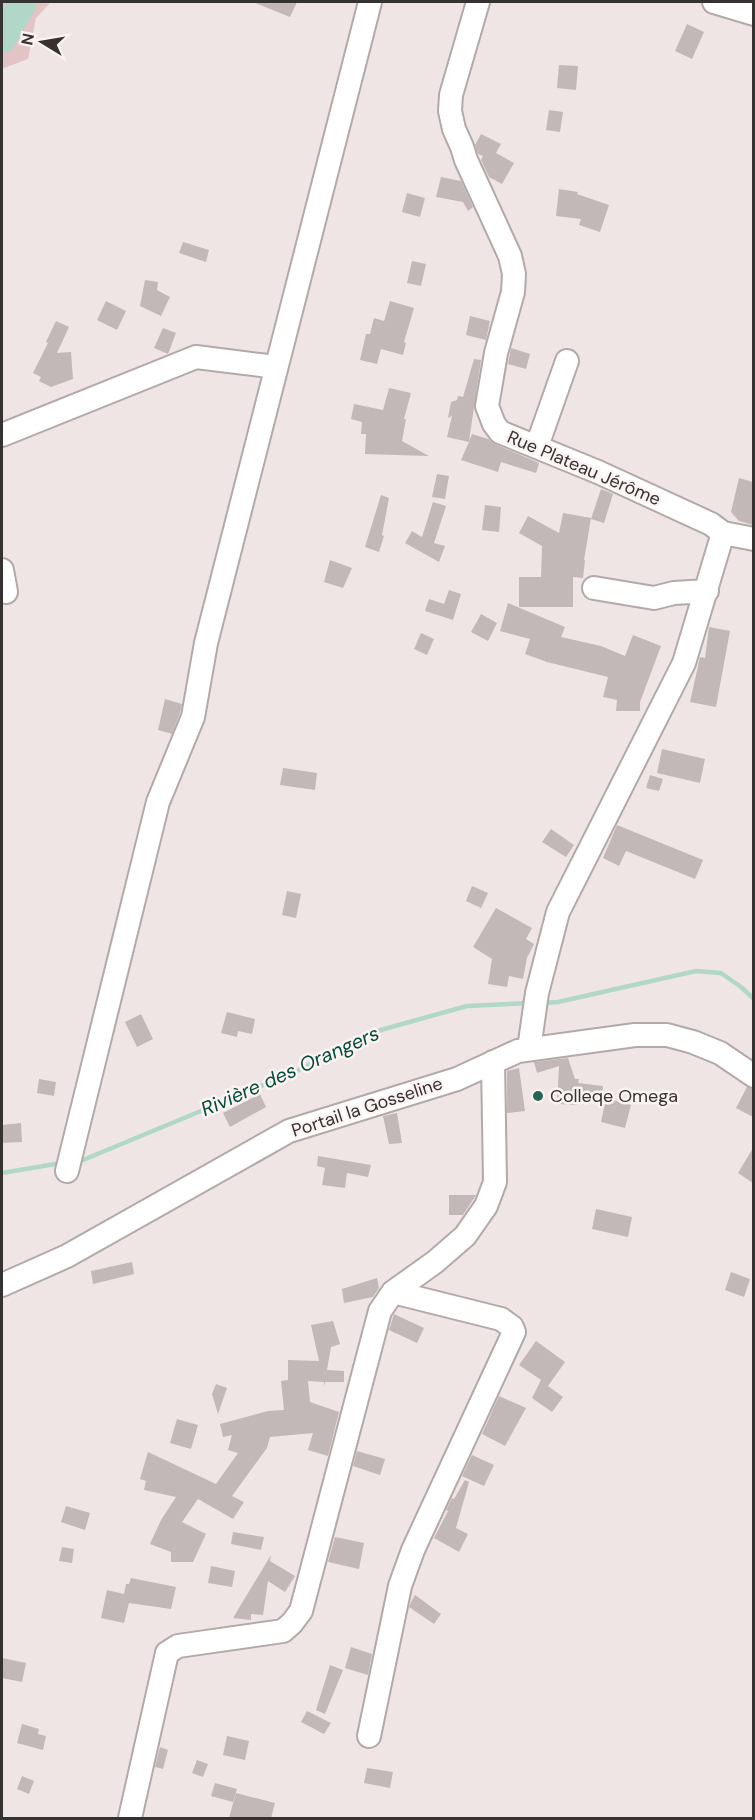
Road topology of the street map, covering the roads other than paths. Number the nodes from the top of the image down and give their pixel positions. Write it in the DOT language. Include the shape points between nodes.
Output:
graph roads {
  1 [pos="369,2"];
  2 [pos="478,2"];
  3 [pos="717,2"];
  4 [pos="753,15"];
  5 [pos="567,361"];
  6 [pos="276,368"];
  7 [pos="2,435"];
  8 [pos="537,446"];
  9 [pos="723,533"];
  10 [pos="753,539"];
  11 [pos="594,588"];
  12 [pos="707,591"];
  13 [pos="529,1049"];
  14 [pos="493,1062"];
  15 [pos="753,1076"];
  16 [pos="67,1171"];
  17 [pos="2,1285"];
  18 [pos="393,1292"];
  19 [pos="369,1736"];
  20 [pos="130,1818"];
  1 -- 6 [label="street"];
  2 -- 8 [label="street, Rue Plateau Jérôme" via="451,95 450,111 466,160 510,256 514,274 487,406 500,432"];
  3 -- 4 [label="street"];
  5 -- 8 [label="street"];
  6 -- 7 [label="street" via="196,357"];
  6 -- 16 [label="street" via="206,643 193,717 158,802"];
  8 -- 9 [label="street, Rue Plateau Jérôme" via="711,524"];
  9 -- 10 [label="street, Rue Plateau Jérôme"];
  9 -- 12 [label="street"];
  11 -- 12 [label="street" via="654,598"];
  12 -- 13 [label="street" via="684,663 558,912 537,993"];
  13 -- 14 [label="street, Portail la Gosseline"];
  13 -- 15 [label="street, Portail la Gosseline" via="635,1035 667,1035 720,1053"];
  14 -- 17 [label="street, Portail la Gosseline" via="457,1079 289,1131 67,1256"];
  14 -- 18 [label="street" via="495,1182 486,1206 465,1236"];
  18 -- 19 [label="street" via="501,1319 514,1332 426,1520 404,1577"];
  18 -- 20 [label="street" via="380,1311 301,1611 283,1631 177,1646 167,1653"];
}
